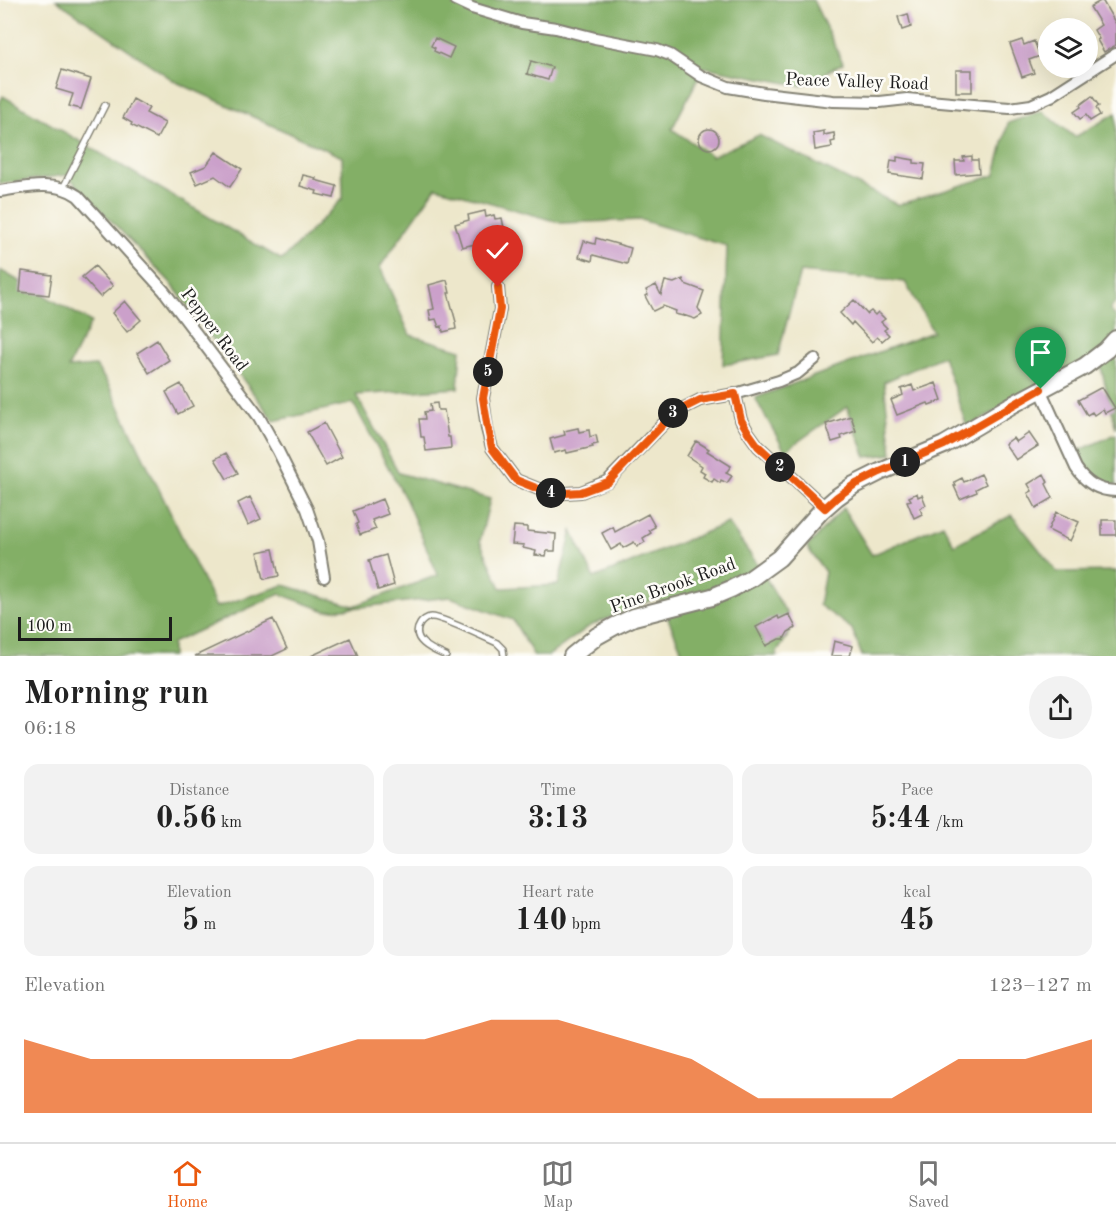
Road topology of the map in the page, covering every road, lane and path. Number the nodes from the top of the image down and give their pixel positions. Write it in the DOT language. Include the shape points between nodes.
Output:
graph roads {
  1 [pos="455,0"];
  2 [pos="1116,54"];
  3 [pos="105,105"];
  4 [pos="63,188"];
  5 [pos="0,191"];
  6 [pos="498,287"];
  7 [pos="1116,339"];
  8 [pos="815,359"];
  9 [pos="1041,389"];
  10 [pos="735,394"];
  11 [pos="1116,491"];
  12 [pos="825,508"];
  13 [pos="324,577"];
  14 [pos="446,656"];
  15 [pos="504,656"];
  16 [pos="572,656"];
  1 -- 2 [label="street, Peace Valley Road" via="522,23 657,50 728,87 832,101 907,99 996,108 1031,105 1052,96"];
  3 -- 4 [label="lane"];
  4 -- 5 [label="street"];
  4 -- 13 [label="street, Pepper Road" via="78,196 164,291 259,417 307,509"];
  6 -- 10 [label="street" via="500,309 483,398 492,448 516,480 551,494 581,492 608,482 674,413 700,400"];
  7 -- 9 [label="street, Pine Brook Road" via="1085,366"];
  8 -- 10 [label="street" via="798,373"];
  9 -- 11 [label="street" via="1080,474 1090,484"];
  9 -- 12 [label="street, Pine Brook Road" via="944,445 854,485"];
  10 -- 12 [label="street" via="741,420 758,446"];
  12 -- 16 [label="street, Pine Brook Road" via="779,558 750,579 712,597 634,617 597,636"];
  14 -- 15 [label="lane" via="423,644 418,635 419,625 428,617 446,620 497,643"];
}
